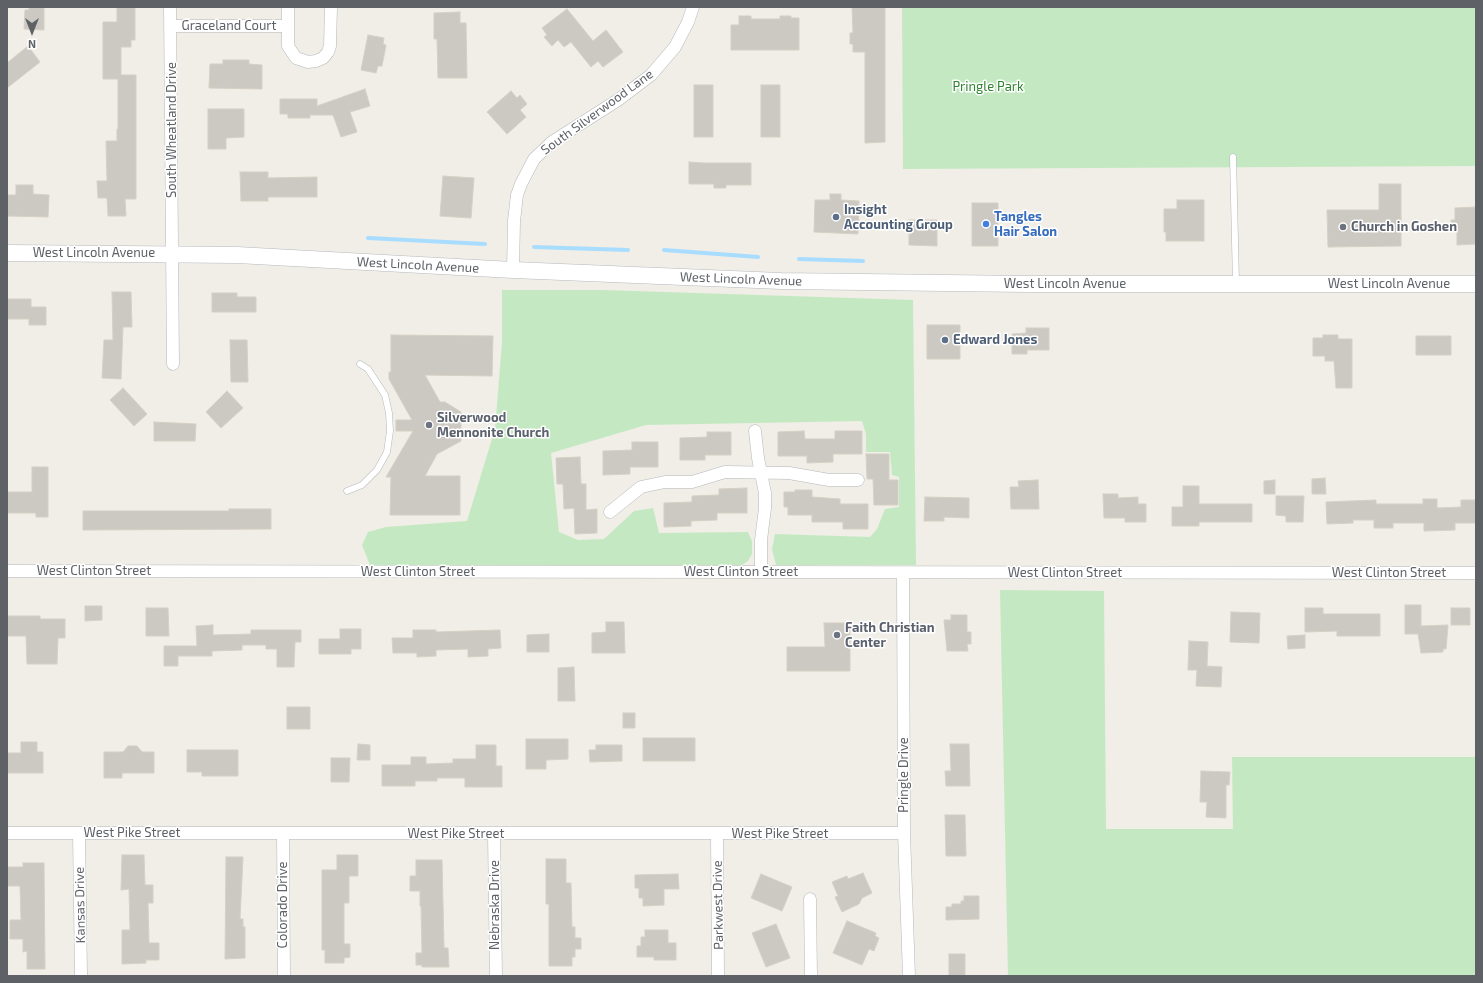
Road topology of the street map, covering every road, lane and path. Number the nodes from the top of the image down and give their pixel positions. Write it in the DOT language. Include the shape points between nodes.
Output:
graph roads {
  1 [pos="170,7"];
  2 [pos="288,7"];
  3 [pos="330,7"];
  4 [pos="693,7"];
  5 [pos="171,26"];
  6 [pos="287,26"];
  7 [pos="1233,157"];
  8 [pos="7,253"];
  9 [pos="173,254"];
  10 [pos="513,270"];
  11 [pos="1476,284"];
  12 [pos="1236,285"];
  13 [pos="174,364"];
  14 [pos="360,364"];
  15 [pos="755,430"];
  16 [pos="762,473"];
  17 [pos="858,480"];
  18 [pos="347,492"];
  19 [pos="610,512"];
  20 [pos="7,571"];
  21 [pos="761,572"];
  22 [pos="1476,572"];
  23 [pos="903,573"];
  24 [pos="283,833"];
  25 [pos="904,833"];
  26 [pos="7,834"];
  27 [pos="80,834"];
  28 [pos="494,834"];
  29 [pos="717,834"];
  30 [pos="810,899"];
  31 [pos="81,976"];
  32 [pos="284,976"];
  33 [pos="496,976"];
  34 [pos="718,976"];
  35 [pos="811,976"];
  36 [pos="909,976"];
  1 -- 5 [label="street, South Wheatland Drive"];
  2 -- 6 [label="street, Graceland Court"];
  3 -- 6 [label="street, Graceland Court" via="330,46 323,58 308,62 296,58 288,46"];
  4 -- 10 [label="street, South Silverwood Lane" via="675,47 651,75 618,100 552,142 534,159 517,195"];
  5 -- 6 [label="street, Graceland Court"];
  5 -- 9 [label="street, South Wheatland Drive"];
  7 -- 12 [label="lane"];
  8 -- 9 [label="street, West Lincoln Avenue"];
  9 -- 10 [label="street, West Lincoln Avenue"];
  9 -- 13 [label="street, South Wheatland Drive"];
  10 -- 12 [label="street, West Lincoln Avenue" via="789,281"];
  11 -- 12 [label="street, West Lincoln Avenue"];
  14 -- 18 [label="lane" via="368,369 385,395 390,432 387,452 377,470 362,485"];
  15 -- 16 [label="street"];
  16 -- 17 [label="street" via="789,473 829,480"];
  16 -- 19 [label="street" via="725,472 692,482 651,483 631,493"];
  16 -- 21 [label="street" via="765,508"];
  20 -- 21 [label="street, West Clinton Street"];
  21 -- 23 [label="street, West Clinton Street"];
  22 -- 23 [label="street, West Clinton Street"];
  23 -- 25 [label="street, Pringle Drive"];
  24 -- 27 [label="street, West Pike Street"];
  24 -- 28 [label="street, West Pike Street"];
  24 -- 32 [label="street, Colorado Drive"];
  25 -- 29 [label="street, West Pike Street"];
  25 -- 36 [label="street, Pringle Drive"];
  26 -- 27 [label="street, West Pike Street"];
  27 -- 31 [label="street, Kansas Drive"];
  28 -- 29 [label="street, West Pike Street"];
  28 -- 33 [label="street, Nebraska Drive"];
  29 -- 34 [label="street, Parkwest Drive"];
  30 -- 35 [label="street"];
}
